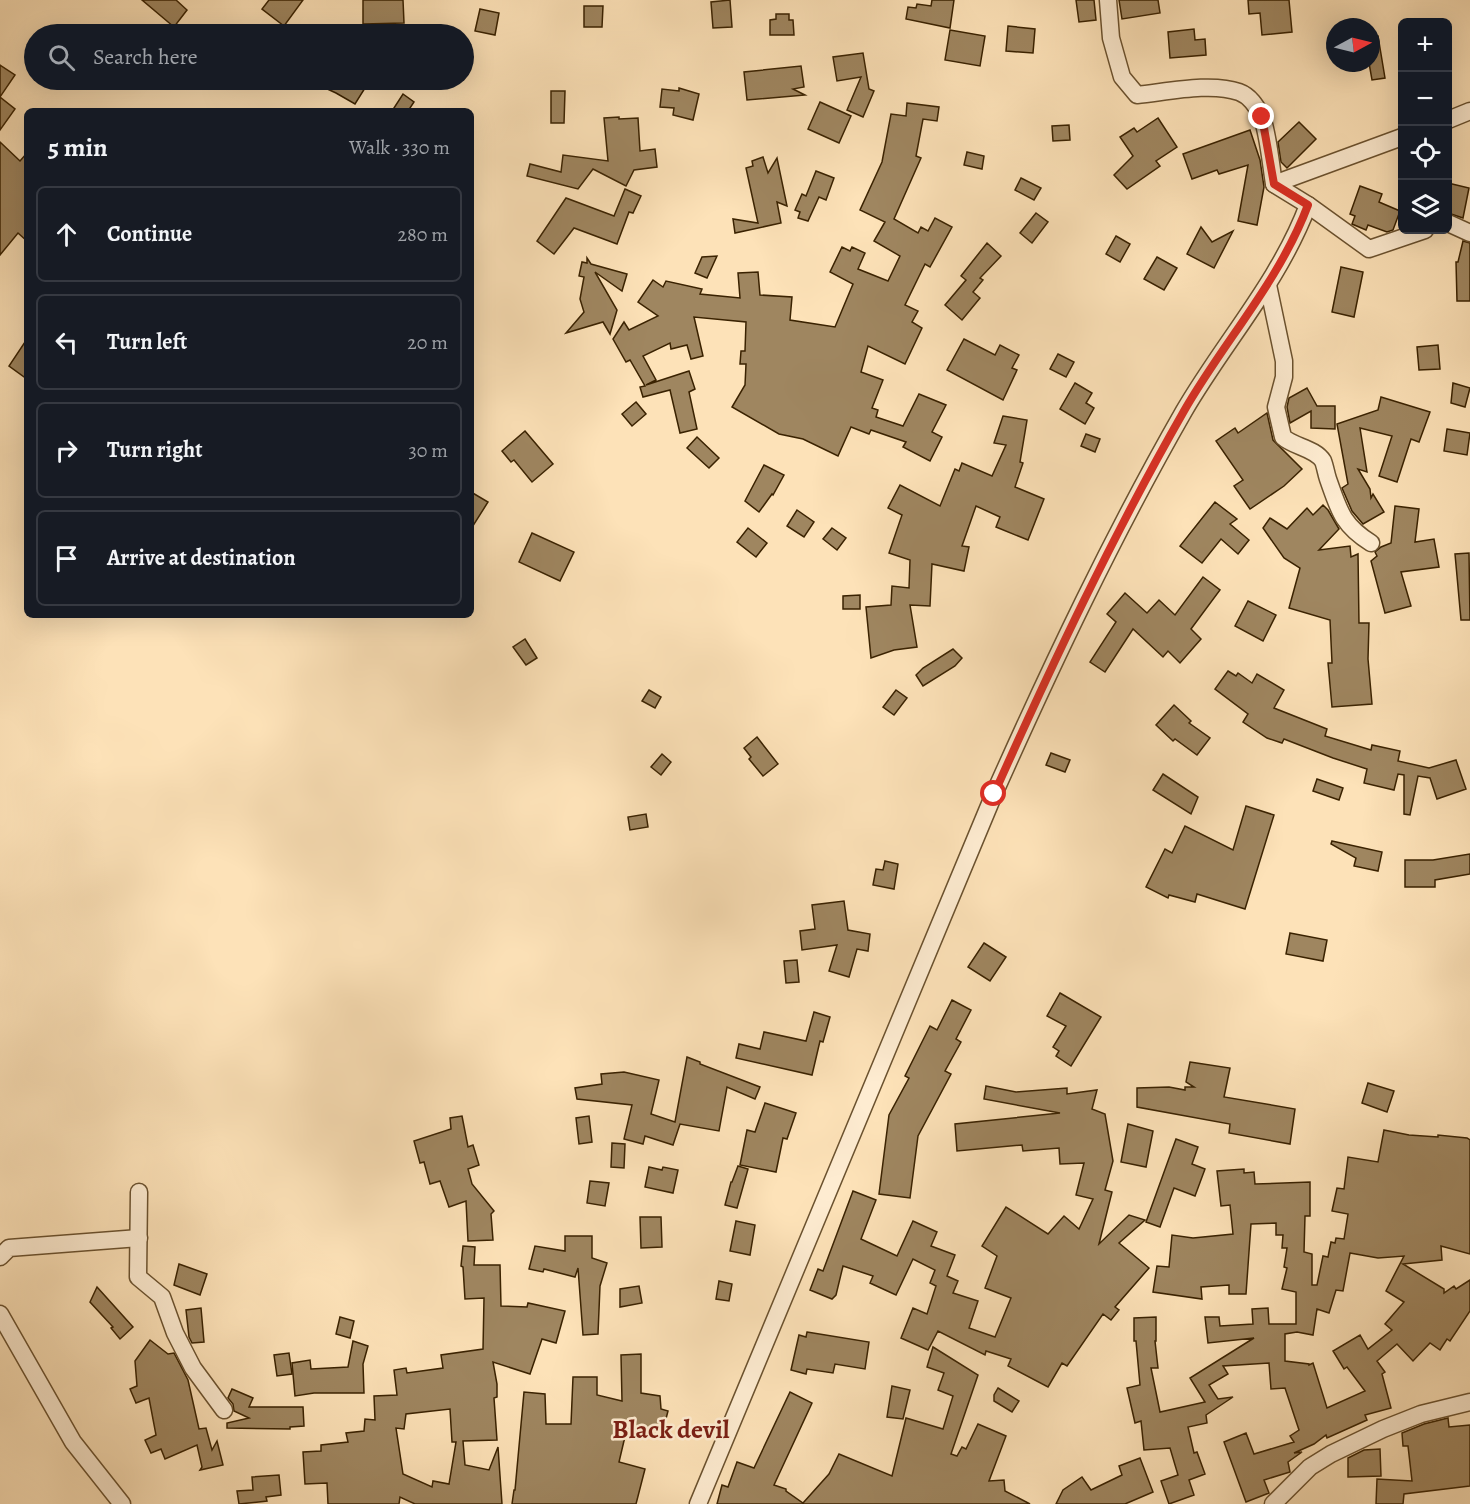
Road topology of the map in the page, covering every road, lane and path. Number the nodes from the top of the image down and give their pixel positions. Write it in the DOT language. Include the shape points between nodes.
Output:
graph roads {
  1 [pos="1108,0"];
  2 [pos="1470,111"];
  3 [pos="1452,118"];
  4 [pos="1398,138"];
  5 [pos="1274,184"];
  6 [pos="1308,205"];
  7 [pos="1452,226"];
  8 [pos="1470,233"];
  9 [pos="1413,234"];
  10 [pos="1268,285"];
  11 [pos="1371,543"];
  12 [pos="139,1192"];
  13 [pos="139,1238"];
  14 [pos="0,1257"];
  15 [pos="0,1314"];
  16 [pos="1470,1402"];
  17 [pos="224,1410"];
  18 [pos="122,1504"];
  19 [pos="698,1504"];
  20 [pos="1273,1504"];
  1 -- 5 [label="street" via="1111,38 1122,77 1137,95 1198,89 1241,93 1252,101 1262,117"];
  2 -- 3 [label="street"];
  4 -- 5 [label="street"];
  5 -- 6 [label="street"];
  6 -- 9 [label="street" via="1369,249"];
  6 -- 10 [label="street"];
  7 -- 8 [label="street"];
  10 -- 11 [label="street" via="1284,361 1276,408 1283,437 1323,461 1348,525"];
  10 -- 19 [label="street" via="1201,382 1159,456 1019,738"];
  12 -- 13 [label="street"];
  13 -- 14 [label="street" via="9,1248"];
  13 -- 17 [label="street" via="138,1277 162,1297 193,1368"];
  15 -- 18 [label="street" via="73,1442"];
  16 -- 20 [label="street" via="1421,1414 1331,1454 1310,1467"];
}
